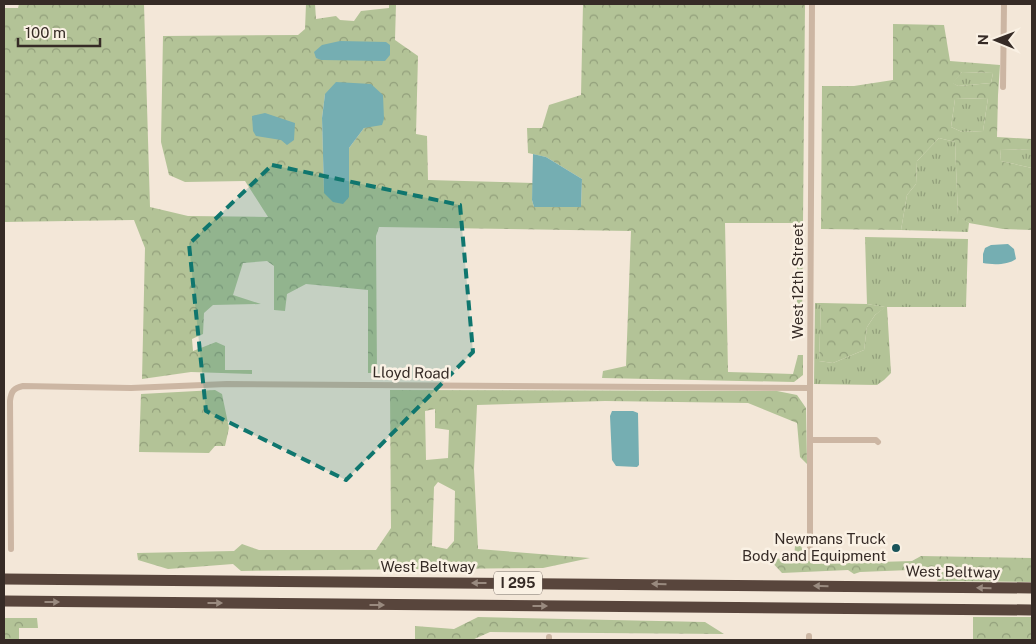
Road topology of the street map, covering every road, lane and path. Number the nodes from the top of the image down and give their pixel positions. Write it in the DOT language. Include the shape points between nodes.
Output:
graph roads {
  1 [pos="812,4"];
  2 [pos="1004,4"];
  3 [pos="1003,87"];
  4 [pos="810,388"];
  5 [pos="810,440"];
  6 [pos="878,442"];
  7 [pos="11,549"];
  8 [pos="810,558"];
  9 [pos="4,579"];
  10 [pos="1032,588"];
  11 [pos="4,601"];
  12 [pos="1032,610"];
  1 -- 4 [label="street, West 12th Street"];
  2 -- 3 [label="street"];
  4 -- 5 [label="street, West 12th Street"];
  4 -- 7 [label="street, Lloyd Road" via="227,384 131,388 17,387 10,401"];
  5 -- 6 [label="street"];
  5 -- 8 [label="street, West 12th Street"];
  10 -- 9 [label="highway, West Beltway / I 295, one-way"];
  11 -- 12 [label="highway, I 295, one-way"];
}
